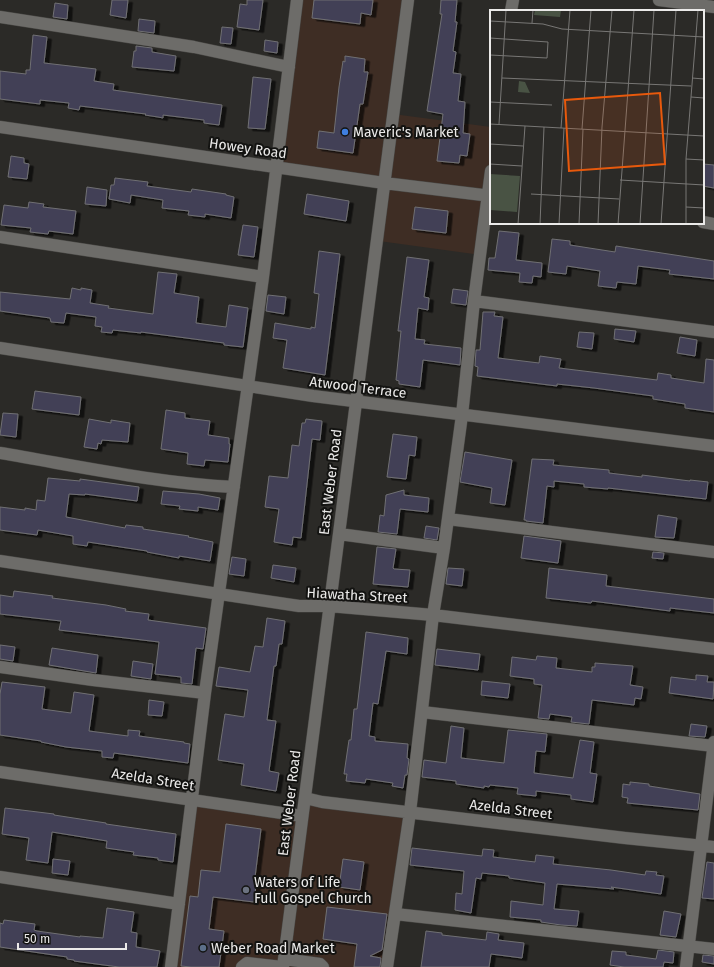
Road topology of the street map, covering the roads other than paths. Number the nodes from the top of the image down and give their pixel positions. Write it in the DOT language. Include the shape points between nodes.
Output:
graph roads {
  1 [pos="297,0"];
  2 [pos="408,0"];
  3 [pos="513,0"];
  4 [pos="659,0"];
  5 [pos="714,7"];
  6 [pos="511,10"];
  7 [pos="0,17"];
  8 [pos="289,67"];
  9 [pos="0,127"];
  10 [pos="276,167"];
  11 [pos="384,183"];
  12 [pos="490,184"];
  13 [pos="489,196"];
  14 [pos="704,222"];
  15 [pos="714,224"];
  16 [pos="0,237"];
  17 [pos="263,277"];
  18 [pos="474,301"];
  19 [pos="714,332"];
  20 [pos="0,348"];
  21 [pos="248,386"];
  22 [pos="356,401"];
  23 [pos="462,415"];
  24 [pos="714,446"];
  25 [pos="0,454"];
  26 [pos="234,487"];
  27 [pos="448,519"];
  28 [pos="339,534"];
  29 [pos="444,548"];
  30 [pos="714,552"];
  31 [pos="0,561"];
  32 [pos="219,594"];
  33 [pos="329,606"];
  34 [pos="433,615"];
  35 [pos="714,649"];
  36 [pos="0,667"];
  37 [pos="205,693"];
  38 [pos="422,712"];
  39 [pos="714,744"];
  40 [pos="0,772"];
  41 [pos="305,798"];
  42 [pos="192,800"];
  43 [pos="410,812"];
  44 [pos="302,816"];
  45 [pos="702,845"];
  46 [pos="714,847"];
  47 [pos="0,877"];
  48 [pos="179,904"];
  49 [pos="394,914"];
  50 [pos="688,946"];
  51 [pos="714,949"];
  52 [pos="283,964"];
  53 [pos="171,967"];
  54 [pos="242,967"];
  55 [pos="323,967"];
  56 [pos="387,967"];
  57 [pos="686,967"];
  1 -- 8 [label="street"];
  2 -- 11 [label="street, East Weber Road"];
  3 -- 6 [label="street"];
  4 -- 5 [label="street"];
  7 -- 8 [label="street" via="194,47"];
  8 -- 10 [label="street"];
  9 -- 10 [label="street, Howey Road"];
  10 -- 11 [label="street, Howey Road"];
  10 -- 17 [label="street"];
  11 -- 13 [label="street, Howey Road"];
  11 -- 22 [label="street, East Weber Road"];
  12 -- 13 [label="street"];
  13 -- 18 [label="street"];
  14 -- 15 [label="street"];
  16 -- 17 [label="street"];
  17 -- 21 [label="street"];
  18 -- 19 [label="street"];
  18 -- 23 [label="street"];
  20 -- 21 [label="street, Atwood Terrace"];
  21 -- 22 [label="street, Atwood Terrace"];
  21 -- 26 [label="street"];
  22 -- 23 [label="street, Atwood Terrace"];
  22 -- 28 [label="street, East Weber Road"];
  23 -- 24 [label="street, Atwood Terrace"];
  23 -- 27 [label="street"];
  25 -- 26 [label="street" via="122,475 203,486"];
  26 -- 32 [label="street"];
  27 -- 29 [label="street"];
  27 -- 30 [label="street"];
  28 -- 29 [label="street"];
  28 -- 33 [label="street, East Weber Road"];
  29 -- 34 [label="street"];
  31 -- 32 [label="street, Hiawatha Street"];
  32 -- 33 [label="street, Hiawatha Street" via="299,606"];
  32 -- 37 [label="street"];
  33 -- 34 [label="street, Hiawatha Street"];
  33 -- 41 [label="street, East Weber Road"];
  34 -- 35 [label="street, Hiawatha Street"];
  34 -- 38 [label="street"];
  36 -- 37 [label="street"];
  37 -- 42 [label="street"];
  38 -- 39 [label="street"];
  38 -- 43 [label="street"];
  39 -- 45 [label="street"];
  40 -- 42 [label="street, Azelda Street"];
  41 -- 43 [label="street, Azelda Street"];
  41 -- 44 [label="street, East Weber Road"];
  42 -- 44 [label="street, Azelda Street"];
  42 -- 48 [label="street"];
  43 -- 45 [label="street, Azelda Street"];
  43 -- 49 [label="street"];
  44 -- 52 [label="street, East Weber Road"];
  45 -- 46 [label="street, Azelda Street"];
  45 -- 50 [label="street"];
  47 -- 48 [label="street"];
  48 -- 53 [label="street"];
  49 -- 50 [label="street"];
  49 -- 56 [label="street"];
  50 -- 51 [label="street"];
  50 -- 57 [label="street"];
  52 -- 54 [label="street" via="247,962"];
  52 -- 55 [label="street" via="320,964"];
}
